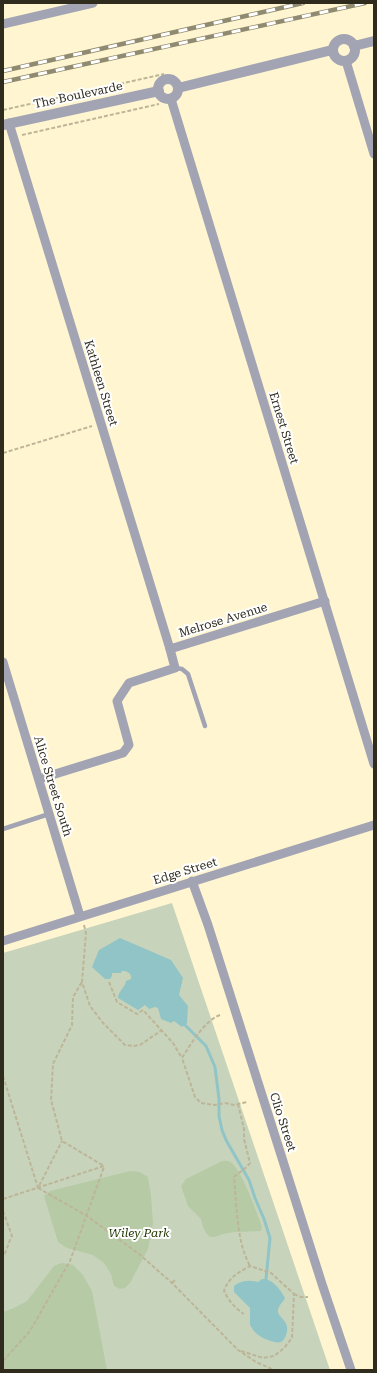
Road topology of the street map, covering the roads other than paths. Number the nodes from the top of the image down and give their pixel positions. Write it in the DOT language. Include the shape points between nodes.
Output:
graph roads {
  1 [pos="93,3"];
  2 [pos="3,24"];
  3 [pos="374,41"];
  4 [pos="354,46"];
  5 [pos="332,50"];
  6 [pos="346,61"];
  7 [pos="178,88"];
  8 [pos="158,91"];
  9 [pos="171,99"];
  10 [pos="6,124"];
  11 [pos="374,154"];
  12 [pos="325,601"];
  13 [pos="170,649"];
  14 [pos="3,662"];
  15 [pos="175,668"];
  16 [pos="7,687"];
  17 [pos="205,726"];
  18 [pos="374,764"];
  19 [pos="38,778"];
  20 [pos="49,814"];
  21 [pos="374,825"];
  22 [pos="3,829"];
  23 [pos="192,881"];
  24 [pos="80,916"];
  25 [pos="3,941"];
  26 [pos="351,1370"];
  1 -- 2 [label="street"];
  3 -- 4 [label="street"];
  4 -- 5 [label="street" via="349,41 342,40 335,43"];
  4 -- 6 [label="street" via="353,56"];
  5 -- 6 [label="street" via="336,59"];
  5 -- 7 [label="street"];
  6 -- 11 [label="street"];
  7 -- 8 [label="street" via="173,80 164,80"];
  7 -- 9 [label="street" via="178,94"];
  8 -- 9 [label="street" via="164,98"];
  8 -- 10 [label="street, The Boulevarde"];
  9 -- 12 [label="street, Ernest Street"];
  10 -- 13 [label="street, Kathleen Street" via="13,137"];
  12 -- 13 [label="street, Melrose Avenue"];
  12 -- 18 [label="street, Ernest Street"];
  13 -- 15 [label="street, Melrose Avenue"];
  14 -- 16 [label="street, Alice Street South"];
  15 -- 17 [label="lane" via="182,669 188,674"];
  15 -- 19 [label="street" via="129,683 117,701 129,745 123,753"];
  16 -- 19 [label="street, Alice Street South"];
  19 -- 20 [label="street, Alice Street South"];
  20 -- 22 [label="lane"];
  20 -- 24 [label="street, Alice Street South"];
  21 -- 23 [label="street, Edge Street"];
  23 -- 24 [label="street, Edge Street"];
  23 -- 26 [label="street, Clio Street"];
  24 -- 25 [label="street, Edge Street"];
}
